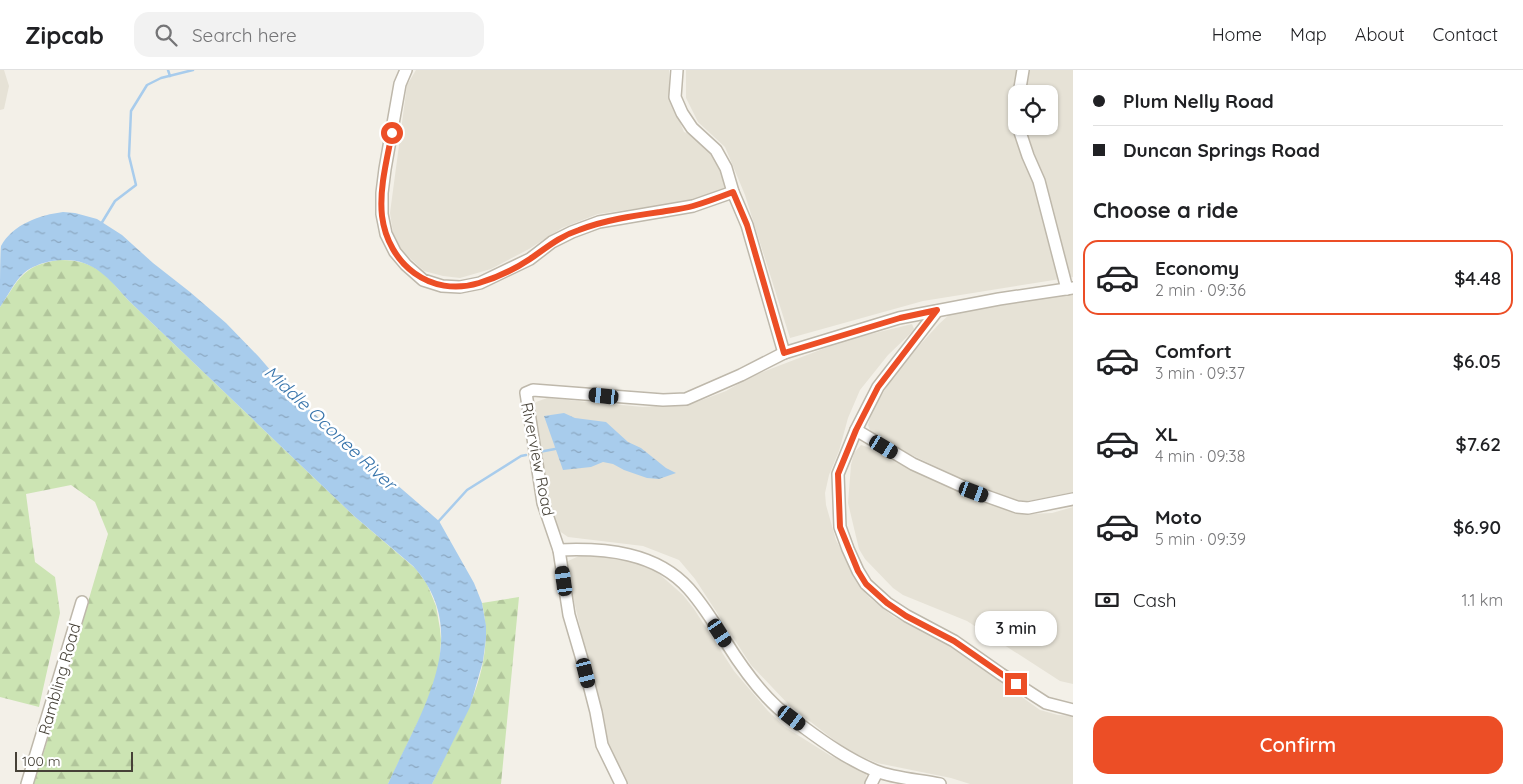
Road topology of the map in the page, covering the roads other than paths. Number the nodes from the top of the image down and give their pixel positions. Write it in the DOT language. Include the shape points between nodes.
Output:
graph roads {
  1 [pos="406,70"];
  2 [pos="677,70"];
  3 [pos="1023,70"];
  4 [pos="1020,85"];
  5 [pos="1021,135"];
  6 [pos="733,192"];
  7 [pos="1070,288"];
  8 [pos="937,310"];
  9 [pos="784,353"];
  10 [pos="856,430"];
  11 [pos="1073,499"];
  12 [pos="559,550"];
  13 [pos="82,602"];
  14 [pos="1073,710"];
  15 [pos="877,772"];
  16 [pos="27,784"];
  17 [pos="621,784"];
  18 [pos="871,784"];
  19 [pos="940,784"];
  1 -- 6 [label="street" via="400,84 382,193 382,214 386,234 395,252 423,280 460,287 480,283 530,259 552,242 599,222 692,206"];
  2 -- 6 [label="street" via="675,97 682,113 692,128 716,150 726,168"];
  3 -- 4 [label="street"];
  5 -- 7 [label="street" via="1039,181"];
  6 -- 9 [label="street" via="747,225"];
  7 -- 8 [label="street"];
  8 -- 9 [label="street"];
  8 -- 10 [label="street" via="878,387"];
  9 -- 12 [label="street, Riverview Road" via="686,399 534,390 526,393 543,503"];
  10 -- 11 [label="street" via="913,464 974,492 1017,507 1028,508"];
  10 -- 14 [label="street" via="838,474 838,505 840,527 866,584 906,616 954,641 1046,703"];
  12 -- 15 [label="street" via="612,551 656,564 673,575 689,589 748,676 778,708 833,749"];
  12 -- 17 [label="street, Riverview Road" via="569,615 602,745"];
  13 -- 16 [label="street, Rambling Road"];
  15 -- 18 [label="street"];
  15 -- 19 [label="street"];
}
